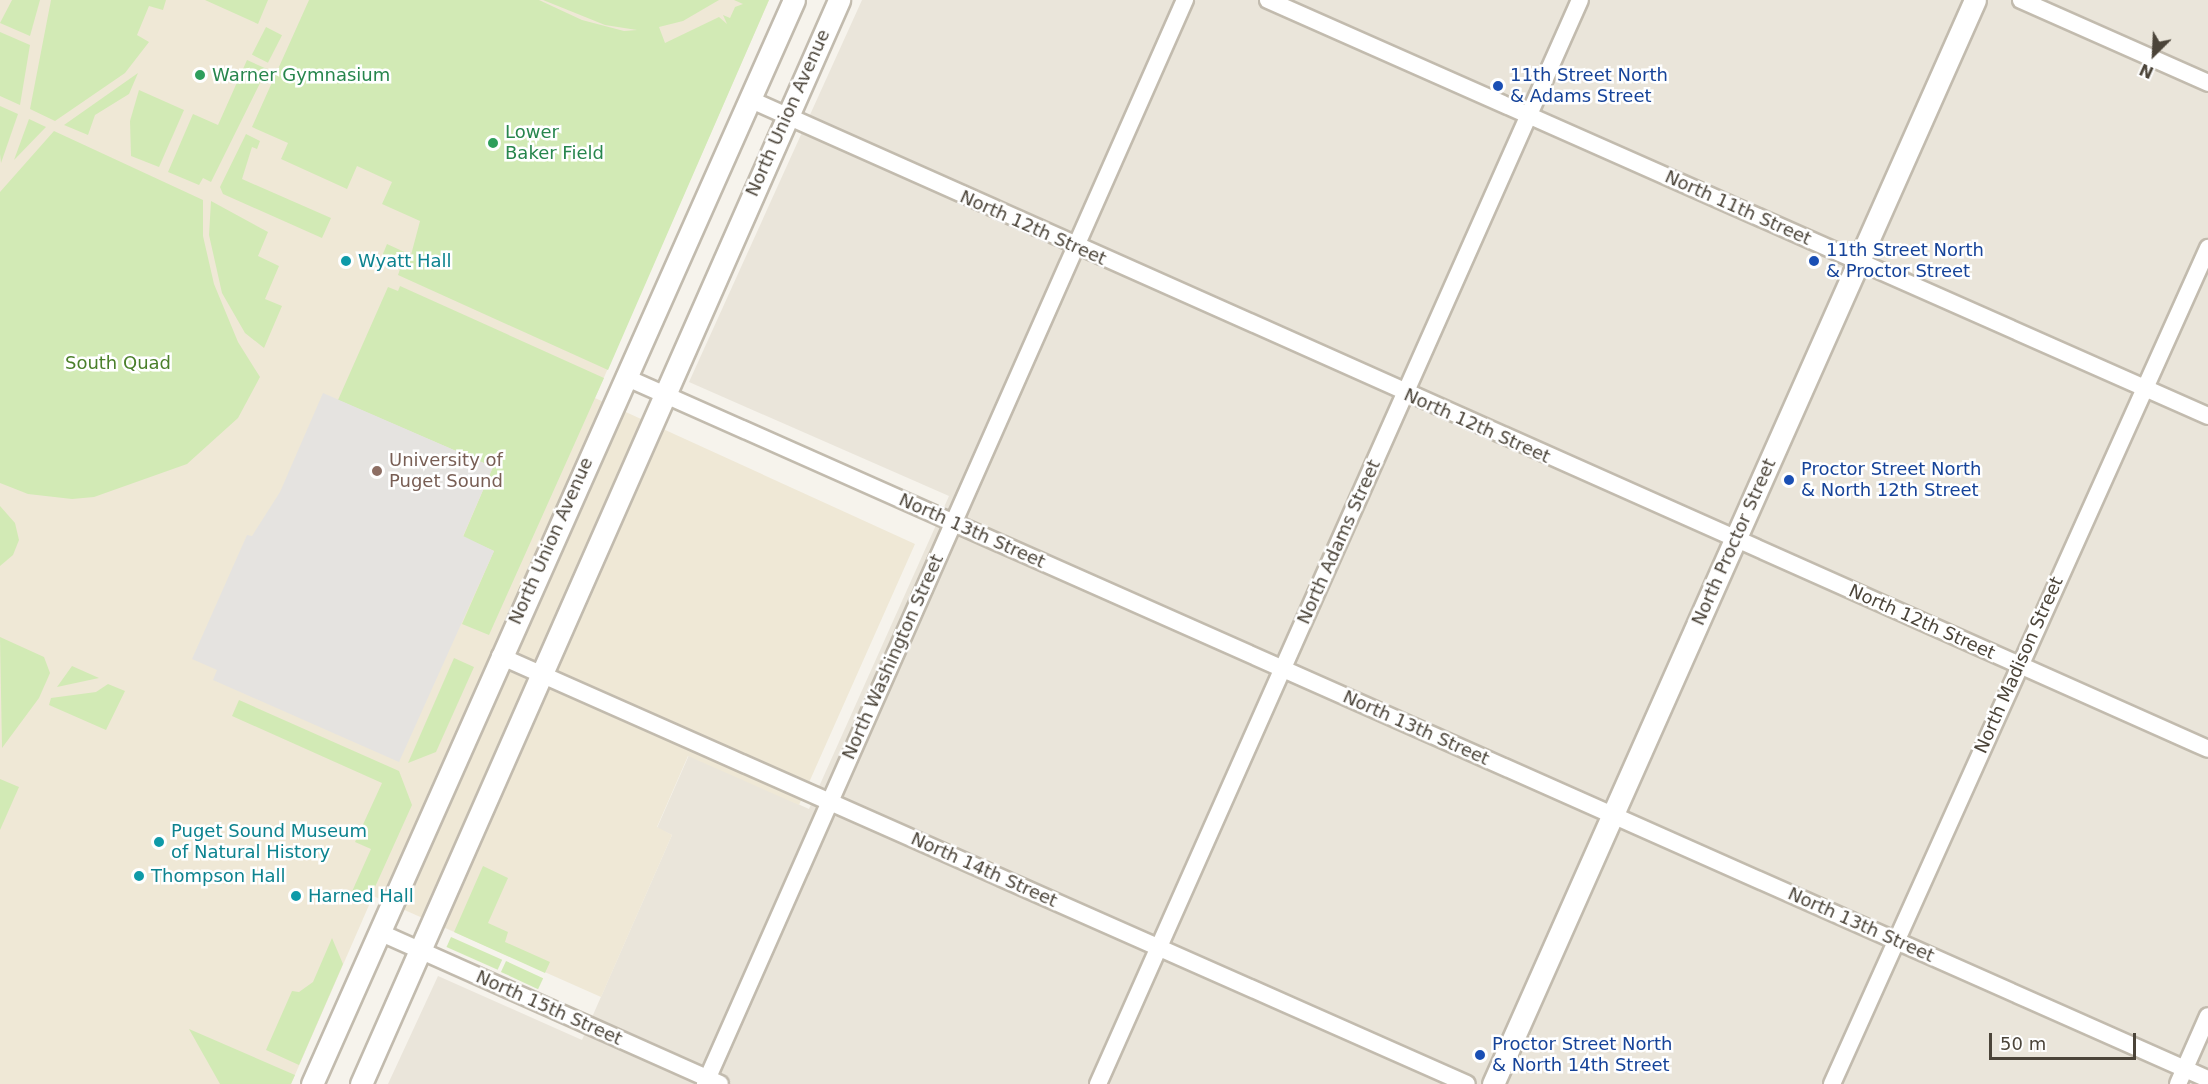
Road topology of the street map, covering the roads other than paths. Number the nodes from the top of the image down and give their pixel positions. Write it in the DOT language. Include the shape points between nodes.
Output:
graph roads {
  1 [pos="794,0"];
  2 [pos="839,0"];
  3 [pos="1185,0"];
  4 [pos="1268,0"];
  5 [pos="1580,0"];
  6 [pos="1975,0"];
  7 [pos="2021,0"];
  8 [pos="2208,83"];
  9 [pos="748,99"];
  10 [pos="787,115"];
  11 [pos="1529,115"];
  12 [pos="1075,246"];
  13 [pos="2208,248"];
  14 [pos="1857,261"];
  15 [pos="625,376"];
  16 [pos="2142,387"];
  17 [pos="661,393"];
  18 [pos="1405,394"];
  19 [pos="2208,416"];
  20 [pos="952,522"];
  21 [pos="1737,540"];
  22 [pos="500,656"];
  23 [pos="2019,665"];
  24 [pos="1283,668"];
  25 [pos="541,674"];
  26 [pos="2208,749"];
  27 [pos="829,801"];
  28 [pos="1614,816"];
  29 [pos="379,932"];
  30 [pos="1896,941"];
  31 [pos="1160,947"];
  32 [pos="419,949"];
  33 [pos="2208,1016"];
  34 [pos="2181,1076"];
  35 [pos="2208,1079"];
  36 [pos="710,1082"];
  37 [pos="312,1084"];
  38 [pos="361,1084"];
  39 [pos="1098,1084"];
  40 [pos="1467,1084"];
  41 [pos="1494,1084"];
  42 [pos="1832,1084"];
  1 -- 9 [label="street, North Union Avenue"];
  2 -- 10 [label="street, North Union Avenue"];
  3 -- 12 [label="street, North Washington Street"];
  4 -- 11 [label="street, North 11th Street"];
  5 -- 11 [label="street, North Adams Street"];
  6 -- 14 [label="street, North Proctor Street"];
  7 -- 8 [label="street"];
  9 -- 10 [label="street, North 12th Street"];
  9 -- 15 [label="street, North Union Avenue"];
  10 -- 12 [label="street, North 12th Street"];
  10 -- 17 [label="street, North Union Avenue"];
  11 -- 14 [label="street, North 11th Street"];
  11 -- 18 [label="street, North Adams Street"];
  12 -- 18 [label="street, North 12th Street"];
  12 -- 20 [label="street, North Washington Street"];
  13 -- 16 [label="street, North Madison Street"];
  14 -- 16 [label="street, North 11th Street"];
  14 -- 21 [label="street, North Proctor Street"];
  15 -- 17 [label="street, North 13th Street"];
  15 -- 22 [label="street, North Union Avenue"];
  16 -- 19 [label="street, North 11th Street"];
  16 -- 23 [label="street, North Madison Street"];
  17 -- 20 [label="street, North 13th Street"];
  17 -- 25 [label="street, North Union Avenue"];
  18 -- 21 [label="street, North 12th Street"];
  18 -- 24 [label="street, North Adams Street"];
  20 -- 24 [label="street, North 13th Street"];
  20 -- 27 [label="street, North Washington Street"];
  21 -- 23 [label="street, North 12th Street"];
  21 -- 28 [label="street, North Proctor Street"];
  22 -- 25 [label="street, North 14th Street"];
  22 -- 29 [label="street, North Union Avenue"];
  23 -- 26 [label="street, North 12th Street"];
  23 -- 30 [label="street, North Madison Street"];
  24 -- 28 [label="street, North 13th Street"];
  24 -- 31 [label="street, North Adams Street"];
  25 -- 27 [label="street, North 14th Street"];
  25 -- 32 [label="street, North Union Avenue"];
  27 -- 31 [label="street, North 14th Street"];
  27 -- 36 [label="street, North Washington Street"];
  28 -- 30 [label="street, North 13th Street"];
  28 -- 41 [label="street, North Proctor Street"];
  29 -- 32 [label="street, North 15th Street"];
  29 -- 37 [label="street, North Union Avenue"];
  30 -- 34 [label="street, North 13th Street"];
  30 -- 42 [label="street, North Madison Street"];
  31 -- 39 [label="street, North Adams Street"];
  31 -- 40 [label="street, North 14th Street"];
  32 -- 36 [label="street, North 15th Street"];
  32 -- 38 [label="street, North Union Avenue"];
  33 -- 34 [label="street"];
  34 -- 35 [label="street, North 13th Street"];
}
